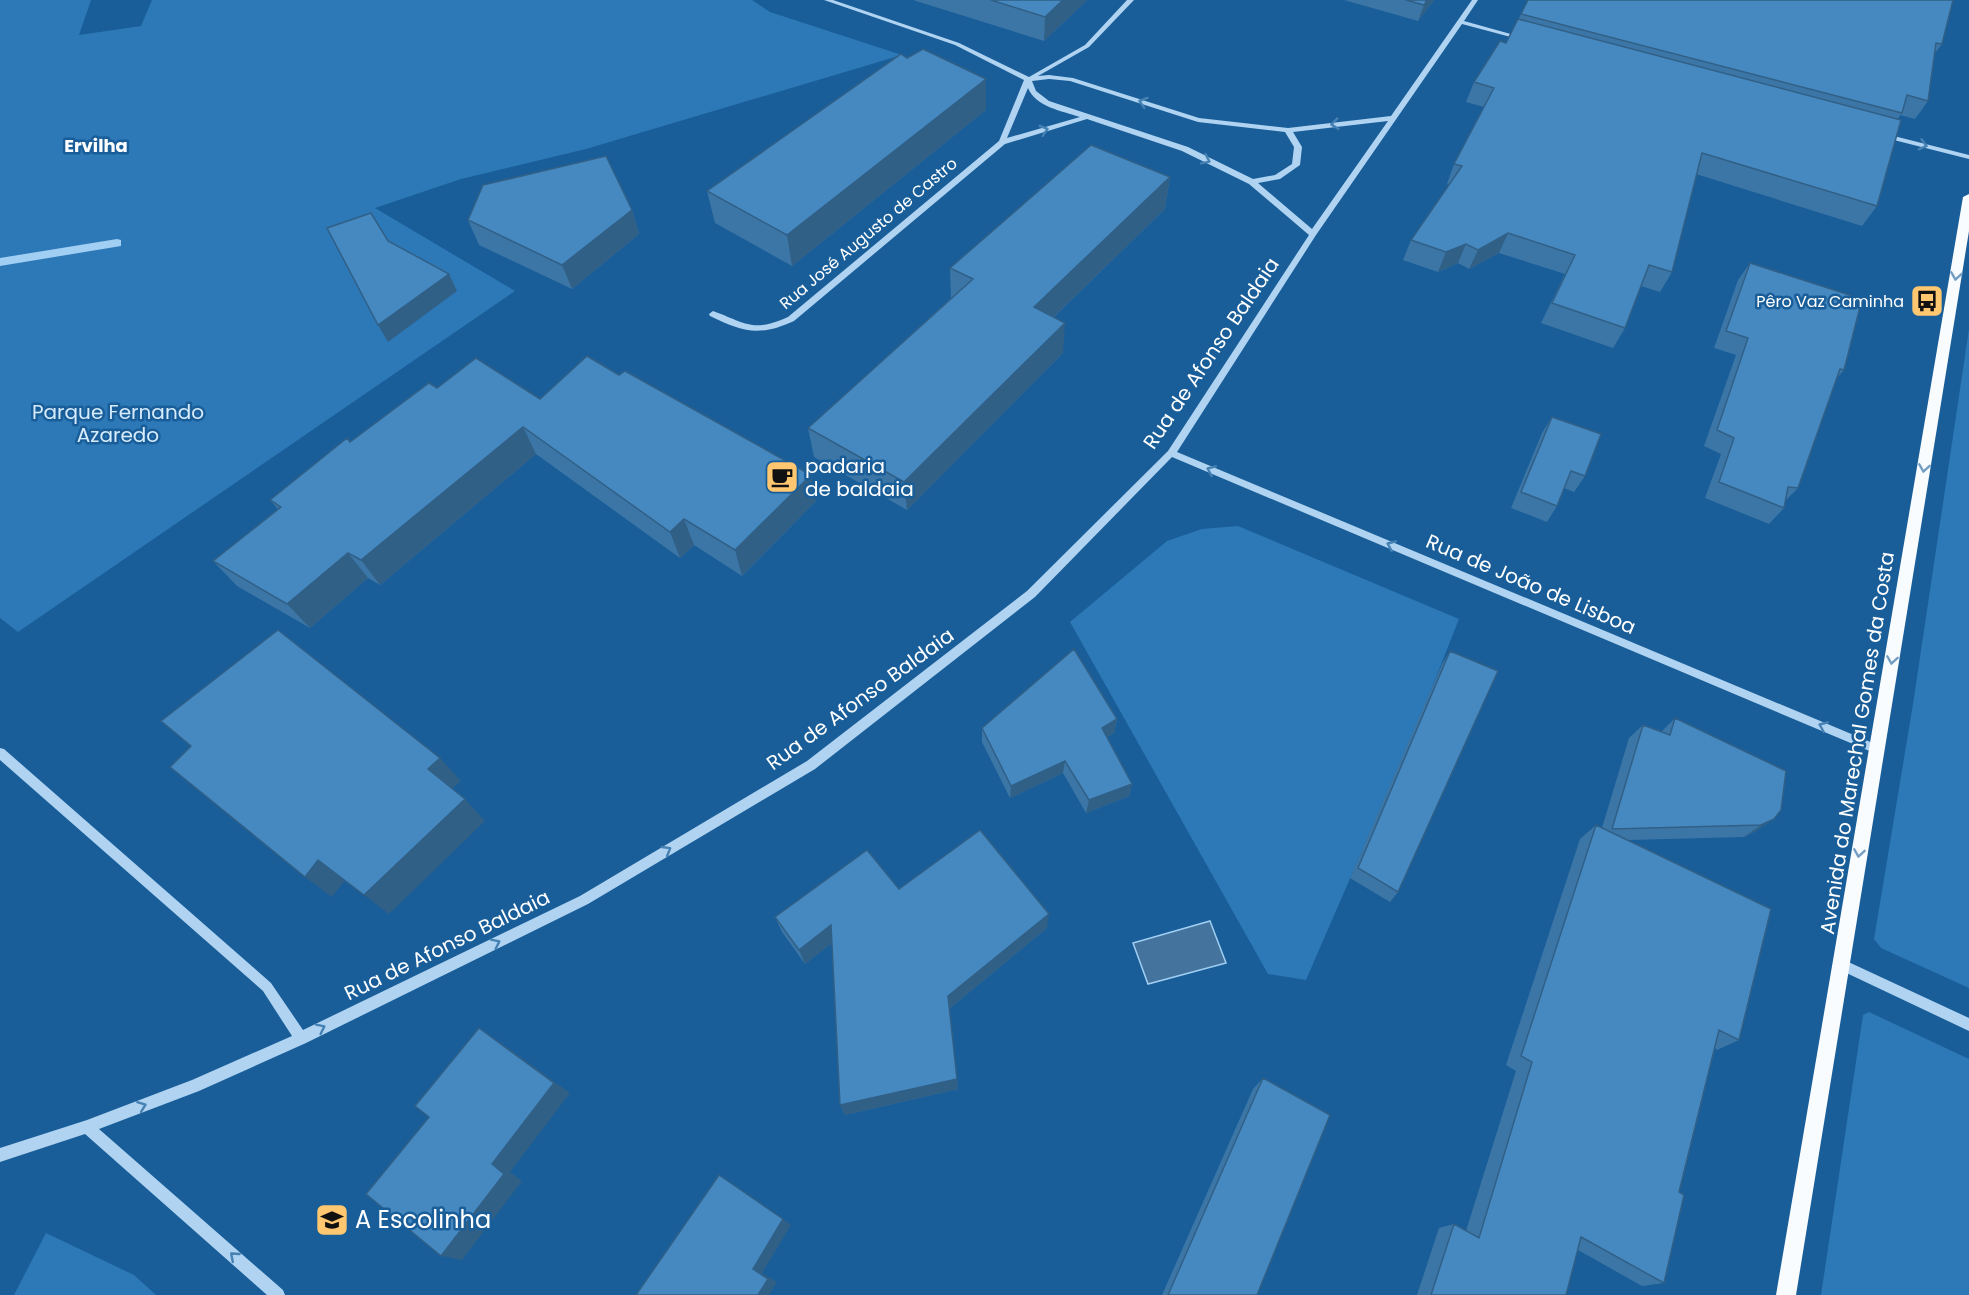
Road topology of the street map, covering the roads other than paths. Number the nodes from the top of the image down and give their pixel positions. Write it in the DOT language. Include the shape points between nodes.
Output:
graph roads {
  1 [pos="827,0"];
  2 [pos="1131,0"];
  3 [pos="1475,0"];
  4 [pos="1461,22"];
  5 [pos="1530,40"];
  6 [pos="1028,79"];
  7 [pos="1086,117"];
  8 [pos="1393,118"];
  9 [pos="1288,130"];
  10 [pos="1873,132"];
  11 [pos="1002,142"];
  12 [pos="1969,157"];
  13 [pos="1252,182"];
  14 [pos="1969,197"];
  15 [pos="1313,234"];
  16 [pos="713,314"];
  17 [pos="1171,453"];
  18 [pos="1876,749"];
  19 [pos="0,753"];
  20 [pos="1842,965"];
  21 [pos="1969,1025"];
  22 [pos="301,1038"];
  23 [pos="87,1127"];
  24 [pos="0,1155"];
  25 [pos="278,1295"];
  26 [pos="1786,1295"];
  1 -- 6 [label="street" via="957,44"];
  2 -- 6 [label="street" via="1086,46"];
  3 -- 4 [label="street, Rua de Afonso Baldaia"];
  4 -- 5 [label="street"];
  4 -- 8 [label="street, Rua de Afonso Baldaia"];
  6 -- 7 [label="street" via="1033,92 1046,104"];
  9 -- 6 [label="street, one-way" via="1198,120 1071,79"];
  6 -- 11 [label="street, Rua José Augusto de Castro"];
  11 -- 7 [label="street, Rua José Augusto de Castro, one-way"];
  7 -- 13 [label="street, one-way" via="1185,150"];
  8 -- 9 [label="street, one-way"];
  8 -- 15 [label="street, Rua de Afonso Baldaia"];
  9 -- 13 [label="street" via="1298,147 1296,165 1277,177"];
  10 -- 12 [label="street, one-way"];
  11 -- 16 [label="street, Rua José Augusto de Castro" via="791,319 753,329"];
  13 -- 15 [label="street"];
  14 -- 18 [label="main road, Avenida do Marechal Gomes da Costa, one-way"];
  15 -- 17 [label="street, Rua de Afonso Baldaia"];
  18 -- 17 [label="street, Rua de João de Lisboa, one-way"];
  22 -- 17 [label="street, Rua de Afonso Baldaia, one-way" via="584,900 811,765 1031,594"];
  18 -- 20 [label="main road, Avenida do Marechal Gomes da Costa, one-way"];
  19 -- 22 [label="street" via="267,987"];
  20 -- 21 [label="street"];
  20 -- 26 [label="main road, Avenida do Marechal Gomes da Costa"];
  23 -- 22 [label="street, Rua de Afonso Baldaia, one-way" via="194,1086"];
  23 -- 24 [label="street, Rua de Afonso Baldaia"];
  25 -- 23 [label="street, one-way"];
}
